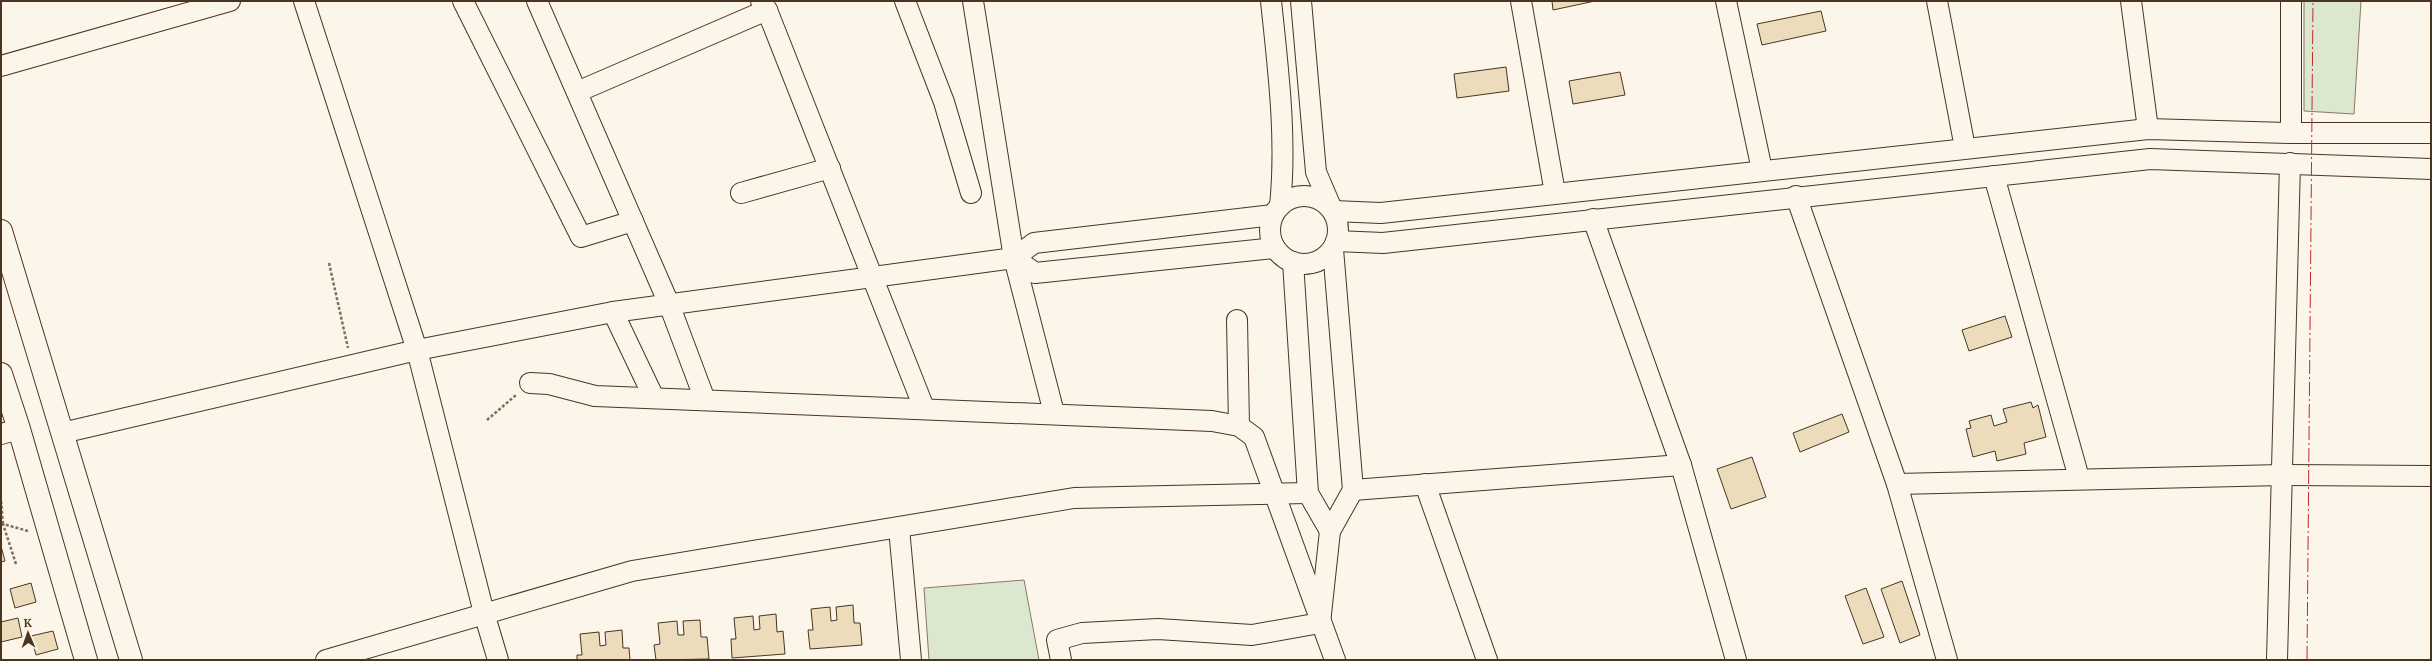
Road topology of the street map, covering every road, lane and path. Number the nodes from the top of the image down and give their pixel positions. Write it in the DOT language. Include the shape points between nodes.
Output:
graph roads {
  1 [pos="230,1"];
  2 [pos="304,1"];
  3 [pos="463,1"];
  4 [pos="537,1"];
  5 [pos="905,1"];
  6 [pos="974,1"];
  7 [pos="1271,1"];
  8 [pos="1301,1"];
  9 [pos="1521,1"];
  10 [pos="1726,1"];
  11 [pos="1937,1"];
  12 [pos="2131,1"];
  13 [pos="2291,1"];
  14 [pos="764,5"];
  15 [pos="1,66"];
  16 [pos="577,92"];
  17 [pos="2148,129"];
  18 [pos="2291,133"];
  19 [pos="2431,133"];
  20 [pos="1965,148"];
  21 [pos="2290,163"];
  22 [pos="830,168"];
  23 [pos="2431,169"];
  24 [pos="1762,170"];
  25 [pos="1994,176"];
  26 [pos="741,193"];
  27 [pos="971,193"];
  28 [pos="1555,193"];
  29 [pos="1796,196"];
  30 [pos="1332,209"];
  31 [pos="1277,210"];
  32 [pos="1593,219"];
  33 [pos="633,221"];
  34 [pos="1,231"];
  35 [pos="1335,245"];
  36 [pos="1275,248"];
  37 [pos="1014,258"];
  38 [pos="1293,262"];
  39 [pos="329,263"];
  40 [pos="872,277"];
  41 [pos="669,304"];
  42 [pos="613,312"];
  43 [pos="1237,320"];
  44 [pos="417,350"];
  45 [pos="352,365"];
  46 [pos="530,382"];
  47 [pos="2,383"];
  48 [pos="654,398"];
  49 [pos="705,400"];
  50 [pos="924,408"];
  51 [pos="1054,413"];
  52 [pos="487,420"];
  53 [pos="1239,426"];
  54 [pos="10,432"];
  55 [pos="62,433"];
  56 [pos="1681,466"];
  57 [pos="2282,475"];
  58 [pos="2431,476"];
  59 [pos="2079,478"];
  60 [pos="1425,484"];
  61 [pos="1897,484"];
  62 [pos="1353,490"];
  63 [pos="1308,493"];
  64 [pos="1273,494"];
  65 [pos="1,501"];
  66 [pos="3,524"];
  67 [pos="899,528"];
  68 [pos="1330,531"];
  69 [pos="50,536"];
  70 [pos="16,564"];
  71 [pos="484,613"];
  72 [pos="1320,623"];
  73 [pos="86,660"];
  74 [pos="131,660"];
  75 [pos="326,660"];
  76 [pos="498,660"];
  77 [pos="912,660"];
  78 [pos="1061,660"];
  79 [pos="1335,660"];
  80 [pos="1487,660"];
  81 [pos="1736,660"];
  82 [pos="1947,660"];
  83 [pos="2277,660"];
  1 -- 15 [label="street"];
  2 -- 44 [label="street"];
  3 -- 33 [label="street" via="581,237"];
  4 -- 16 [label="street"];
  5 -- 27 [label="street" via="944,102"];
  6 -- 37 [label="street"];
  7 -- 31 [label="street" via="1278,71 1282,180"];
  8 -- 30 [label="street" via="1316,172"];
  9 -- 28 [label="street"];
  10 -- 24 [label="street"];
  11 -- 20 [label="street"];
  12 -- 17 [label="street"];
  13 -- 18 [label="street"];
  14 -- 16 [label="street"];
  14 -- 22 [label="street"];
  16 -- 33 [label="street"];
  17 -- 18 [label="street"];
  17 -- 20 [label="street"];
  18 -- 19 [label="street"];
  20 -- 24 [label="street"];
  21 -- 23 [label="street"];
  21 -- 25 [label="street" via="2150,159"];
  21 -- 57 [label="street"];
  22 -- 26 [label="street"];
  22 -- 40 [label="street"];
  24 -- 28 [label="street"];
  25 -- 29 [label="street"];
  25 -- 59 [label="street"];
  28 -- 30 [label="street" via="1381,213"];
  29 -- 32 [label="street"];
  29 -- 61 [label="street"];
  30 -- 31 [label="street" via="1322,200 1300,196 1289,199"];
  30 -- 35 [label="street" via="1339,228"];
  31 -- 36 [label="street" via="1270,226"];
  31 -- 37 [label="street" via="1034,243"];
  32 -- 35 [label="street" via="1383,243"];
  32 -- 56 [label="street"];
  33 -- 41 [label="street"];
  34 -- 55 [label="main road"];
  35 -- 38 [label="street" via="1325,257 1315,263"];
  35 -- 62 [label="street"];
  36 -- 37 [label="street" via="1035,273"];
  36 -- 38 [label="street" via="1283,257"];
  37 -- 40 [label="street"];
  37 -- 51 [label="street"];
  38 -- 63 [label="street"];
  39 -- 45 [label="path"];
  40 -- 41 [label="street"];
  40 -- 50 [label="street"];
  41 -- 42 [label="street"];
  41 -- 49 [label="street"];
  42 -- 44 [label="street"];
  42 -- 48 [label="street"];
  43 -- 53 [label="street"];
  44 -- 45 [label="street"];
  44 -- 71 [label="street"];
  45 -- 55 [label="street"];
  46 -- 48 [label="street" via="549,384 595,396"];
  46 -- 52 [label="path"];
  47 -- 54 [label="main road"];
  48 -- 49 [label="street"];
  49 -- 50 [label="street"];
  50 -- 51 [label="street"];
  51 -- 53 [label="street" via="1212,421"];
  53 -- 64 [label="street" via="1254,437"];
  54 -- 69 [label="main road"];
  55 -- 74 [label="main road"];
  56 -- 60 [label="street"];
  56 -- 81 [label="street"];
  57 -- 58 [label="street"];
  57 -- 59 [label="street"];
  57 -- 83 [label="street"];
  59 -- 61 [label="street"];
  60 -- 62 [label="street"];
  60 -- 80 [label="street"];
  61 -- 82 [label="street"];
  62 -- 68 [label="street"];
  63 -- 64 [label="street"];
  63 -- 68 [label="street"];
  64 -- 67 [label="street" via="1074,498"];
  64 -- 72 [label="street"];
  65 -- 66 [label="path"];
  66 -- 69 [label="path"];
  66 -- 70 [label="path"];
  67 -- 71 [label="street" via="632,571"];
  67 -- 77 [label="street"];
  68 -- 72 [label="street"];
  69 -- 73 [label="main road"];
  71 -- 75 [label="street"];
  71 -- 76 [label="street"];
  72 -- 78 [label="street" via="1252,635 1158,628 1082,633 1057,640"];
  72 -- 79 [label="street"];
}
